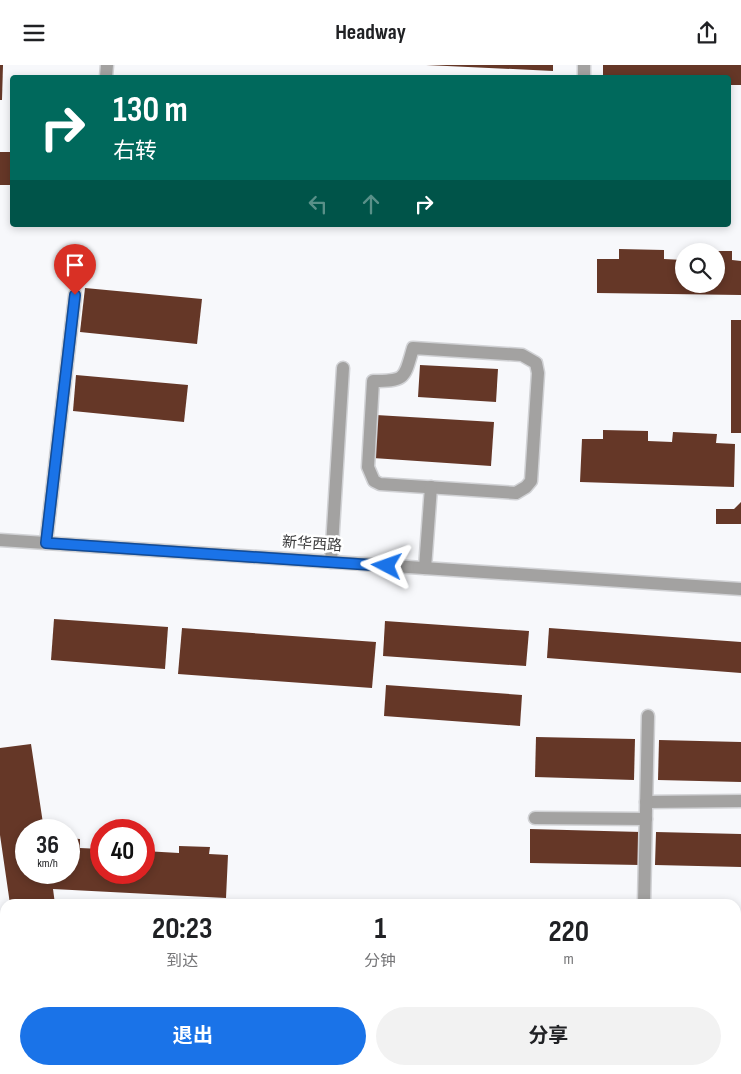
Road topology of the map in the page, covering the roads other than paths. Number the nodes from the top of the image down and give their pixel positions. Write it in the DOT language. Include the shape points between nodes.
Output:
graph roads {
  1 [pos="75,295"];
  2 [pos="343,368"];
  3 [pos="431,487"];
  4 [pos="0,540"];
  5 [pos="46,543"];
  6 [pos="331,562"];
  7 [pos="425,568"];
  8 [pos="741,589"];
  9 [pos="648,716"];
  10 [pos="741,801"];
  11 [pos="646,802"];
  12 [pos="535,817"];
  13 [pos="646,819"];
  14 [pos="644,899"];
  1 -- 5 [label="street"];
  2 -- 6 [label="street"];
  3 -- 3 [label="street" via="374,481 368,467 373,381 401,379 414,348 522,355 532,359 538,373 531,481 516,493"];
  3 -- 7 [label="street"];
  4 -- 5 [label="street, 新华西路"];
  5 -- 6 [label="street, 新华西路"];
  6 -- 7 [label="street, 新华西路"];
  7 -- 8 [label="street, 新华西路"];
  9 -- 11 [label="street"];
  10 -- 11 [label="street"];
  11 -- 13 [label="street"];
  12 -- 13 [label="street"];
  13 -- 14 [label="street"];
}
